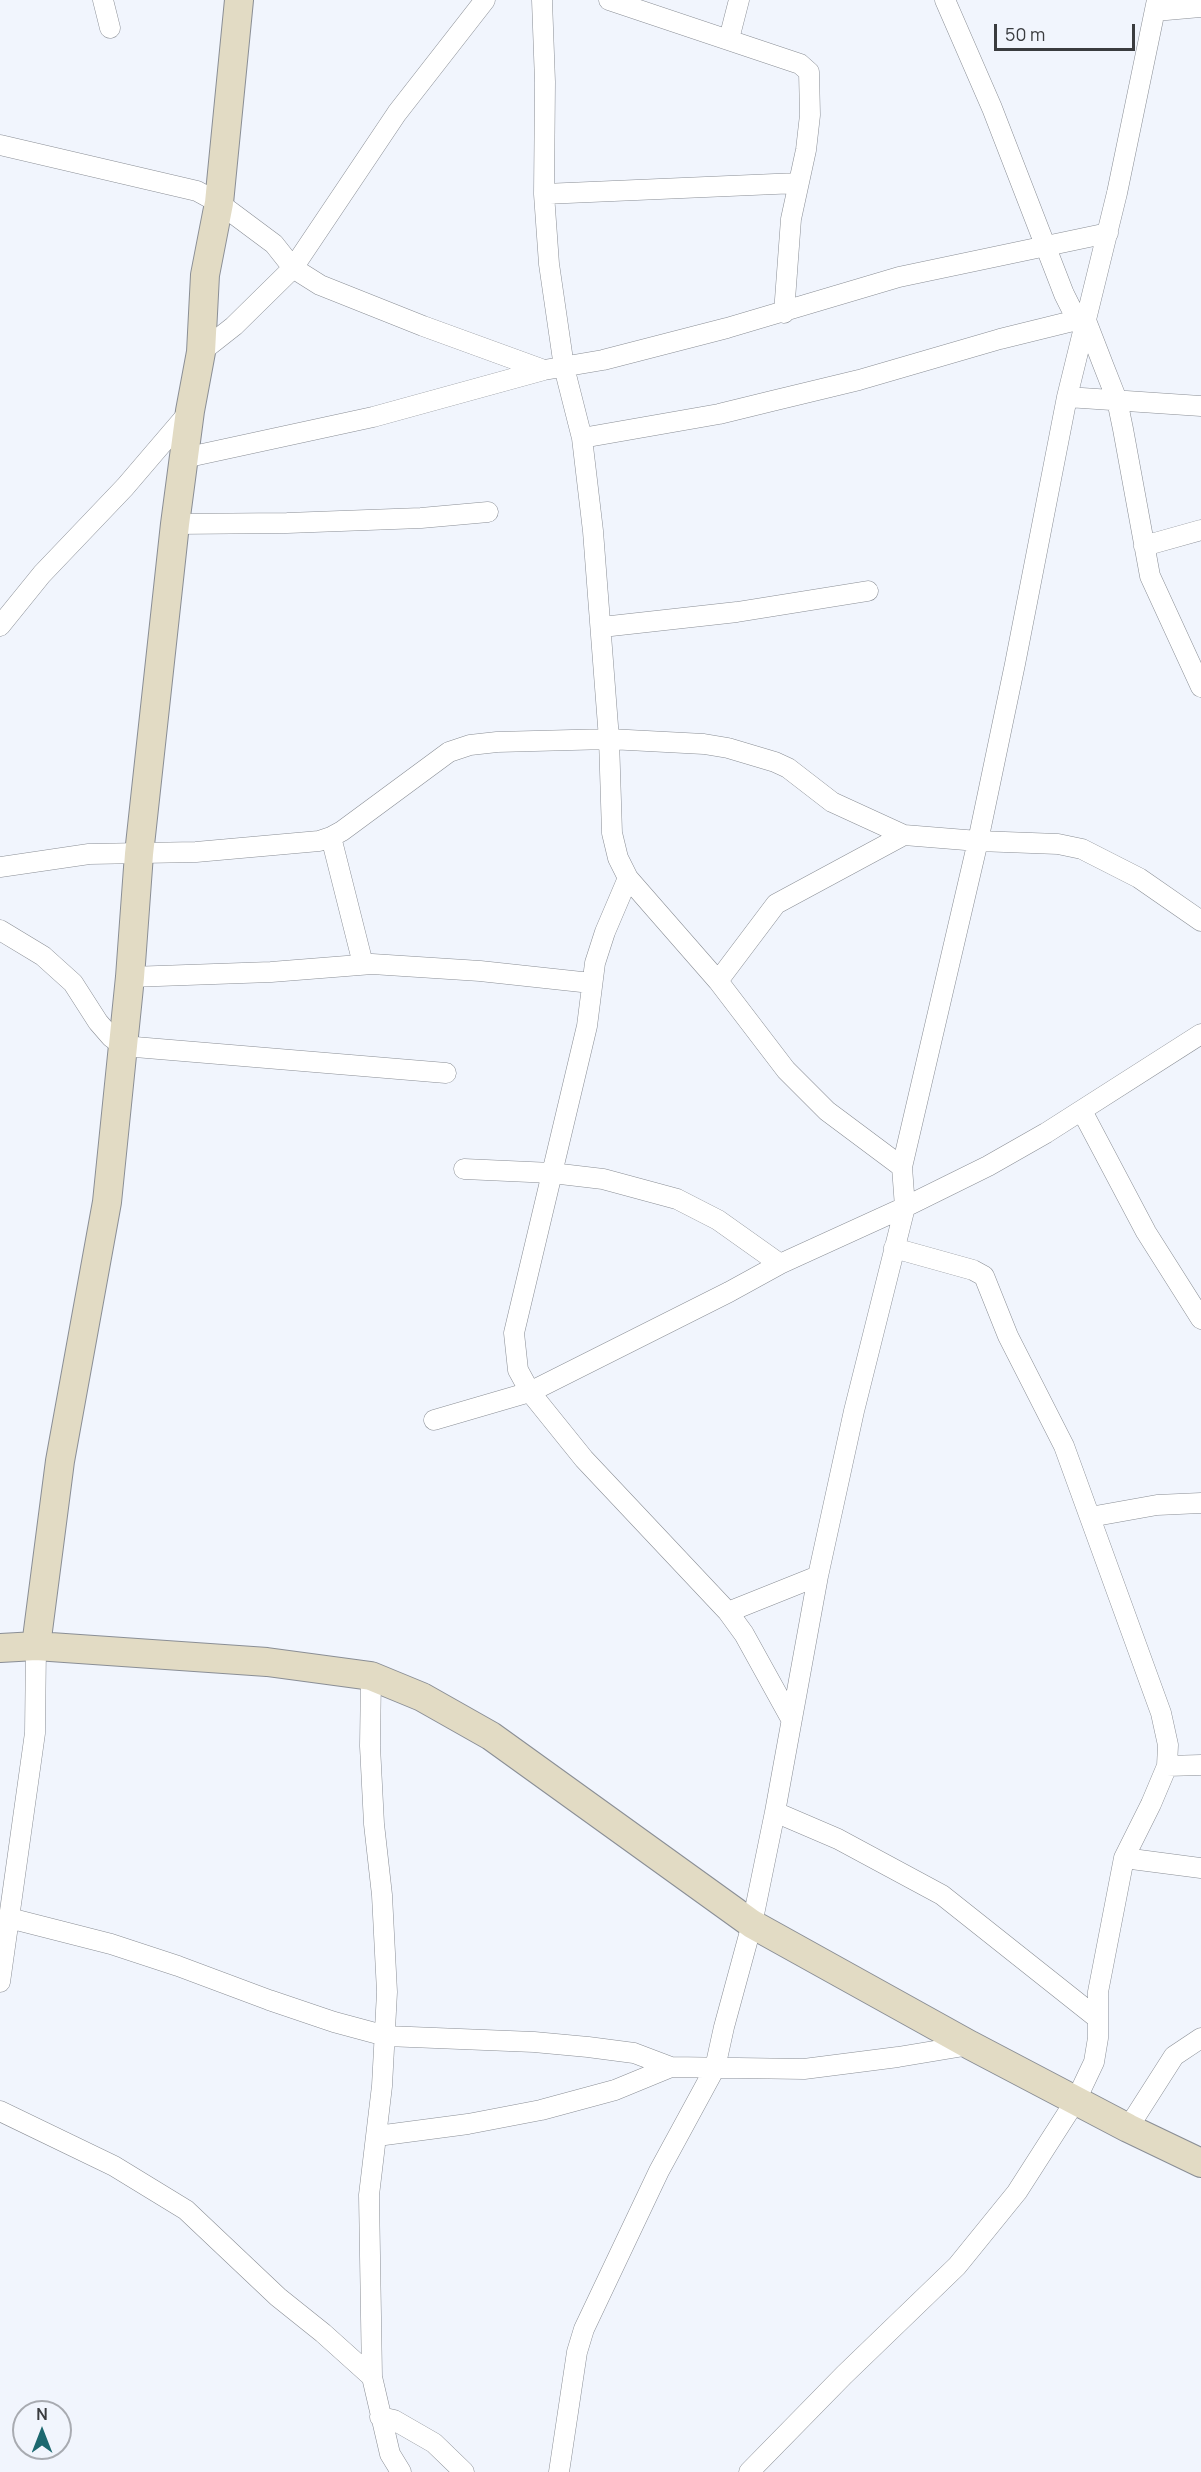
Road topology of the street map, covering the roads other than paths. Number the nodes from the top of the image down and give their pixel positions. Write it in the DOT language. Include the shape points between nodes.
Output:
graph roads {
  1 [pos="103,0"];
  2 [pos="239,0"];
  3 [pos="485,0"];
  4 [pos="542,0"];
  5 [pos="609,0"];
  6 [pos="740,0"];
  7 [pos="945,0"];
  8 [pos="1156,5"];
  9 [pos="1201,8"];
  10 [pos="110,28"];
  11 [pos="729,39"];
  12 [pos="0,145"];
  13 [pos="798,183"];
  14 [pos="544,194"];
  15 [pos="219,203"];
  16 [pos="1108,233"];
  17 [pos="1045,245"];
  18 [pos="293,268"];
  19 [pos="784,313"];
  20 [pos="1082,322"];
  21 [pos="201,352"];
  22 [pos="554,368"];
  23 [pos="1067,397"];
  24 [pos="1117,400"];
  25 [pos="1201,406"];
  26 [pos="190,411"];
  27 [pos="582,438"];
  28 [pos="184,458"];
  29 [pos="488,512"];
  30 [pos="176,524"];
  31 [pos="1201,530"];
  32 [pos="1144,546"];
  33 [pos="868,591"];
  34 [pos="0,626"];
  35 [pos="602,627"];
  36 [pos="1201,687"];
  37 [pos="609,739"];
  38 [pos="904,835"];
  39 [pos="331,837"];
  40 [pos="978,842"];
  41 [pos="139,854"];
  42 [pos="0,867"];
  43 [pos="628,878"];
  44 [pos="1201,921"];
  45 [pos="0,930"];
  46 [pos="363,964"];
  47 [pos="130,977"];
  48 [pos="718,981"];
  49 [pos="591,983"];
  50 [pos="1201,1034"];
  51 [pos="123,1046"];
  52 [pos="446,1074"];
  53 [pos="1082,1111"];
  54 [pos="902,1167"];
  55 [pos="464,1169"];
  56 [pos="552,1173"];
  57 [pos="905,1207"];
  58 [pos="894,1248"];
  59 [pos="780,1264"];
  60 [pos="1201,1319"];
  61 [pos="530,1392"];
  62 [pos="434,1420"];
  63 [pos="1201,1503"];
  64 [pos="1090,1517"];
  65 [pos="818,1576"];
  66 [pos="728,1612"];
  67 [pos="36,1646"];
  68 [pos="0,1648"];
  69 [pos="371,1676"];
  70 [pos="791,1719"];
  71 [pos="1201,1765"];
  72 [pos="1167,1766"];
  73 [pos="775,1812"];
  74 [pos="1124,1858"];
  75 [pos="1201,1868"];
  76 [pos="9,1918"];
  77 [pos="752,1924"];
  78 [pos="0,1982"];
  79 [pos="1097,2018"];
  80 [pos="386,2036"];
  81 [pos="1201,2038"];
  82 [pos="970,2045"];
  83 [pos="671,2067"];
  84 [pos="716,2068"];
  85 [pos="1076,2100"];
  86 [pos="0,2111"];
  87 [pos="1128,2128"];
  88 [pos="377,2136"];
  89 [pos="1201,2163"];
  90 [pos="372,2377"];
  91 [pos="380,2416"];
  92 [pos="399,2472"];
  93 [pos="464,2472"];
  94 [pos="559,2472"];
  95 [pos="748,2472"];
  1 -- 10 [label="street"];
  2 -- 15 [label="street"];
  3 -- 18 [label="street" via="398,113"];
  4 -- 14 [label="street"];
  5 -- 11 [label="street"];
  6 -- 11 [label="street"];
  7 -- 17 [label="street"];
  8 -- 9 [label="street"];
  8 -- 16 [label="street"];
  11 -- 13 [label="street" via="800,64 809,72 806,150"];
  12 -- 15 [label="street" via="197,191"];
  13 -- 14 [label="street"];
  13 -- 19 [label="street" via="791,219"];
  14 -- 22 [label="street"];
  15 -- 18 [label="street" via="274,244"];
  15 -- 21 [label="street" via="205,275"];
  16 -- 17 [label="street"];
  16 -- 20 [label="street"];
  17 -- 19 [label="street" via="899,277"];
  17 -- 20 [label="street"];
  18 -- 21 [label="street" via="234,326"];
  18 -- 22 [label="street" via="320,285 372,306"];
  19 -- 22 [label="street" via="603,360"];
  20 -- 23 [label="street"];
  20 -- 24 [label="street"];
  20 -- 27 [label="street" via="1020,333 761,404"];
  21 -- 26 [label="street"];
  22 -- 27 [label="street"];
  22 -- 28 [label="street" via="373,417"];
  23 -- 24 [label="street"];
  23 -- 40 [label="street"];
  24 -- 25 [label="street"];
  24 -- 32 [label="street"];
  26 -- 28 [label="street"];
  26 -- 34 [label="street"];
  27 -- 35 [label="street"];
  28 -- 30 [label="street"];
  29 -- 30 [label="street" via="421,518"];
  30 -- 41 [label="street"];
  31 -- 32 [label="street"];
  32 -- 36 [label="street" via="1150,576"];
  33 -- 35 [label="street" via="737,612"];
  35 -- 37 [label="street"];
  37 -- 38 [label="street" via="704,744 775,762 832,802"];
  37 -- 39 [label="street" via="497,742 449,752"];
  37 -- 43 [label="street" via="612,833"];
  38 -- 40 [label="street"];
  38 -- 48 [label="street" via="776,904"];
  39 -- 41 [label="street" via="285,845"];
  39 -- 46 [label="street"];
  40 -- 44 [label="street" via="1058,844 1082,849 1139,878"];
  40 -- 54 [label="street"];
  41 -- 42 [label="street" via="88,854"];
  41 -- 47 [label="street"];
  43 -- 48 [label="street"];
  43 -- 49 [label="street" via="605,932"];
  45 -- 51 [label="street" via="43,956 73,983 98,1022"];
  46 -- 47 [label="street"];
  46 -- 49 [label="street"];
  47 -- 51 [label="street"];
  48 -- 54 [label="street" via="786,1070 827,1111"];
  49 -- 56 [label="street" via="587,1026"];
  50 -- 53 [label="street"];
  51 -- 52 [label="street"];
  51 -- 67 [label="street" via="107,1202 60,1461"];
  53 -- 57 [label="street" via="988,1166"];
  53 -- 60 [label="street" via="1146,1232"];
  54 -- 57 [label="street"];
  55 -- 56 [label="street"];
  56 -- 59 [label="street" via="603,1179 677,1199 718,1220"];
  56 -- 61 [label="street" via="514,1333 519,1370"];
  57 -- 58 [label="street"];
  57 -- 59 [label="street"];
  58 -- 64 [label="street" via="984,1276 1008,1336 1064,1446"];
  58 -- 65 [label="street"];
  59 -- 61 [label="street"];
  61 -- 62 [label="street"];
  61 -- 66 [label="street" via="584,1459"];
  63 -- 64 [label="street" via="1157,1505"];
  64 -- 72 [label="street" via="1161,1713 1168,1745"];
  65 -- 66 [label="street"];
  65 -- 70 [label="street"];
  66 -- 70 [label="street"];
  67 -- 68 [label="street"];
  67 -- 69 [label="street" via="267,1662"];
  67 -- 76 [label="street" via="35,1733"];
  69 -- 77 [label="street" via="422,1697 491,1736"];
  69 -- 80 [label="street" via="370,1746 382,1895"];
  70 -- 73 [label="street"];
  71 -- 72 [label="street"];
  72 -- 74 [label="street"];
  73 -- 77 [label="street"];
  73 -- 79 [label="street" via="838,1839 942,1895"];
  74 -- 75 [label="street"];
  74 -- 79 [label="street" via="1105,1946"];
  76 -- 78 [label="street"];
  76 -- 80 [label="street" via="111,1944 269,2001"];
  77 -- 82 [label="street"];
  77 -- 84 [label="street"];
  79 -- 85 [label="street" via="1094,2062"];
  80 -- 83 [label="street" via="578,2046 634,2053"];
  80 -- 88 [label="street"];
  81 -- 87 [label="street" via="1174,2056"];
  82 -- 84 [label="street" via="804,2069"];
  82 -- 85 [label="street"];
  83 -- 84 [label="street"];
  83 -- 88 [label="street" via="615,2090 541,2110"];
  84 -- 94 [label="street" via="659,2171 584,2330 577,2352"];
  85 -- 87 [label="street"];
  85 -- 95 [label="street" via="1017,2192 957,2266"];
  86 -- 90 [label="street" via="114,2166 186,2210 278,2297"];
  87 -- 89 [label="street"];
  88 -- 90 [label="street" via="369,2194"];
  90 -- 91 [label="street"];
  91 -- 92 [label="street"];
  91 -- 93 [label="street" via="434,2443"];
}
